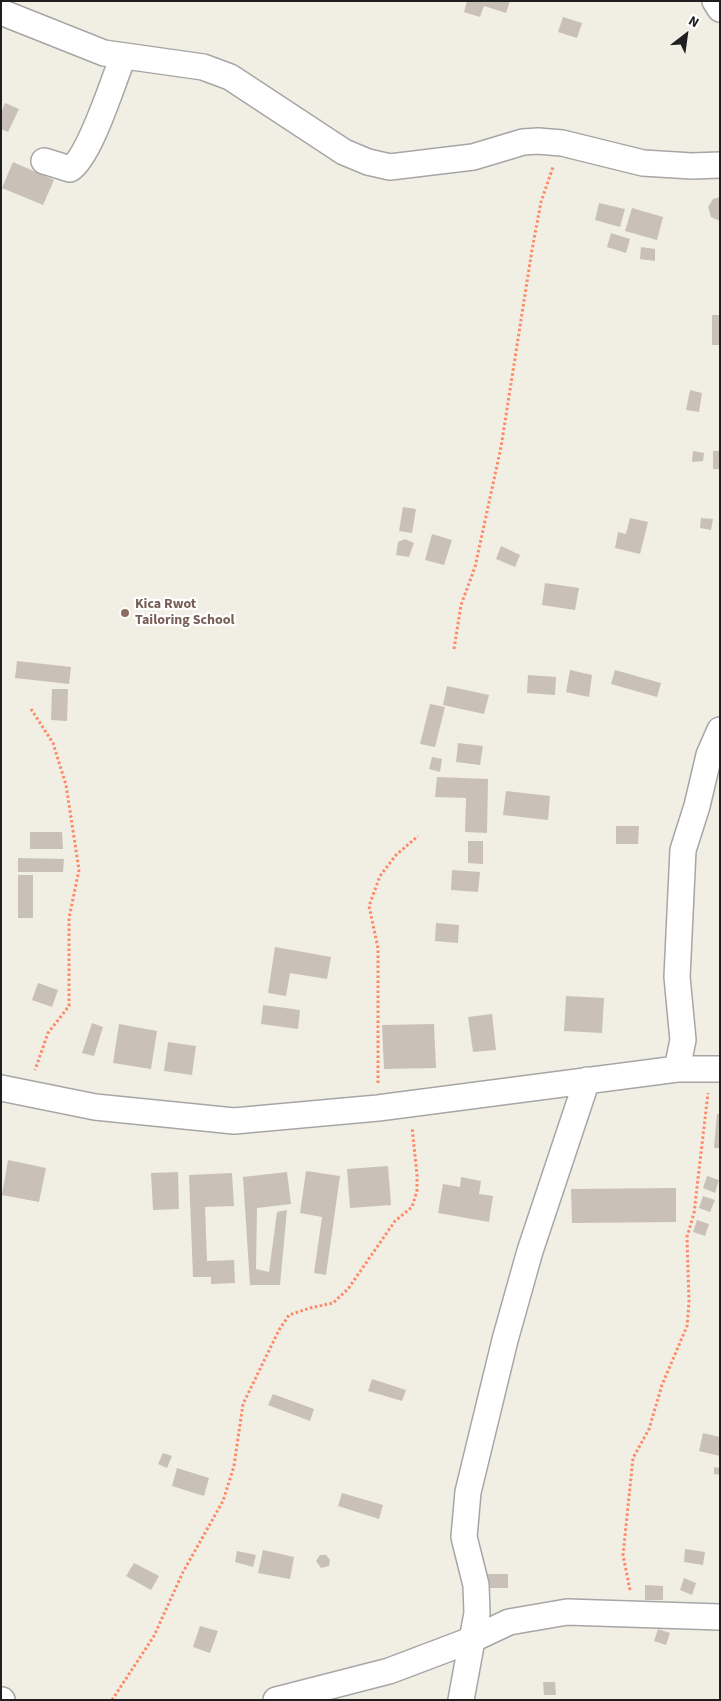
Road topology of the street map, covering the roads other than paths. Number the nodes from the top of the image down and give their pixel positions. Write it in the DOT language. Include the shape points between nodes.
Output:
graph roads {
  1 [pos="715,1"];
  2 [pos="720,9"];
  3 [pos="1,12"];
  4 [pos="123,57"];
  5 [pos="44,161"];
  6 [pos="720,165"];
  7 [pos="720,730"];
  8 [pos="677,1069"];
  9 [pos="715,1070"];
  10 [pos="587,1080"];
  11 [pos="12,1091"];
  12 [pos="720,1617"];
  13 [pos="471,1640"];
  14 [pos="276,1700"];
  15 [pos="461,1700"];
  1 -- 2 [label="street"];
  3 -- 4 [label="street" via="71,41"];
  4 -- 5 [label="street" via="88,145 76,165 70,169"];
  4 -- 6 [label="street" via="203,67 230,77 344,152 390,167 472,157 523,142 562,143 642,163"];
  7 -- 8 [label="street" via="709,755 698,806 683,850 677,977 683,1040"];
  8 -- 9 [label="street"];
  8 -- 10 [label="street"];
  10 -- 11 [label="street" via="378,1108 234,1121 95,1108"];
  10 -- 13 [label="street" via="504,1340 468,1492 464,1537 476,1585 477,1613"];
  12 -- 13 [label="street" via="566,1612 509,1622"];
  13 -- 14 [label="street" via="389,1671"];
  13 -- 15 [label="street"];
}
